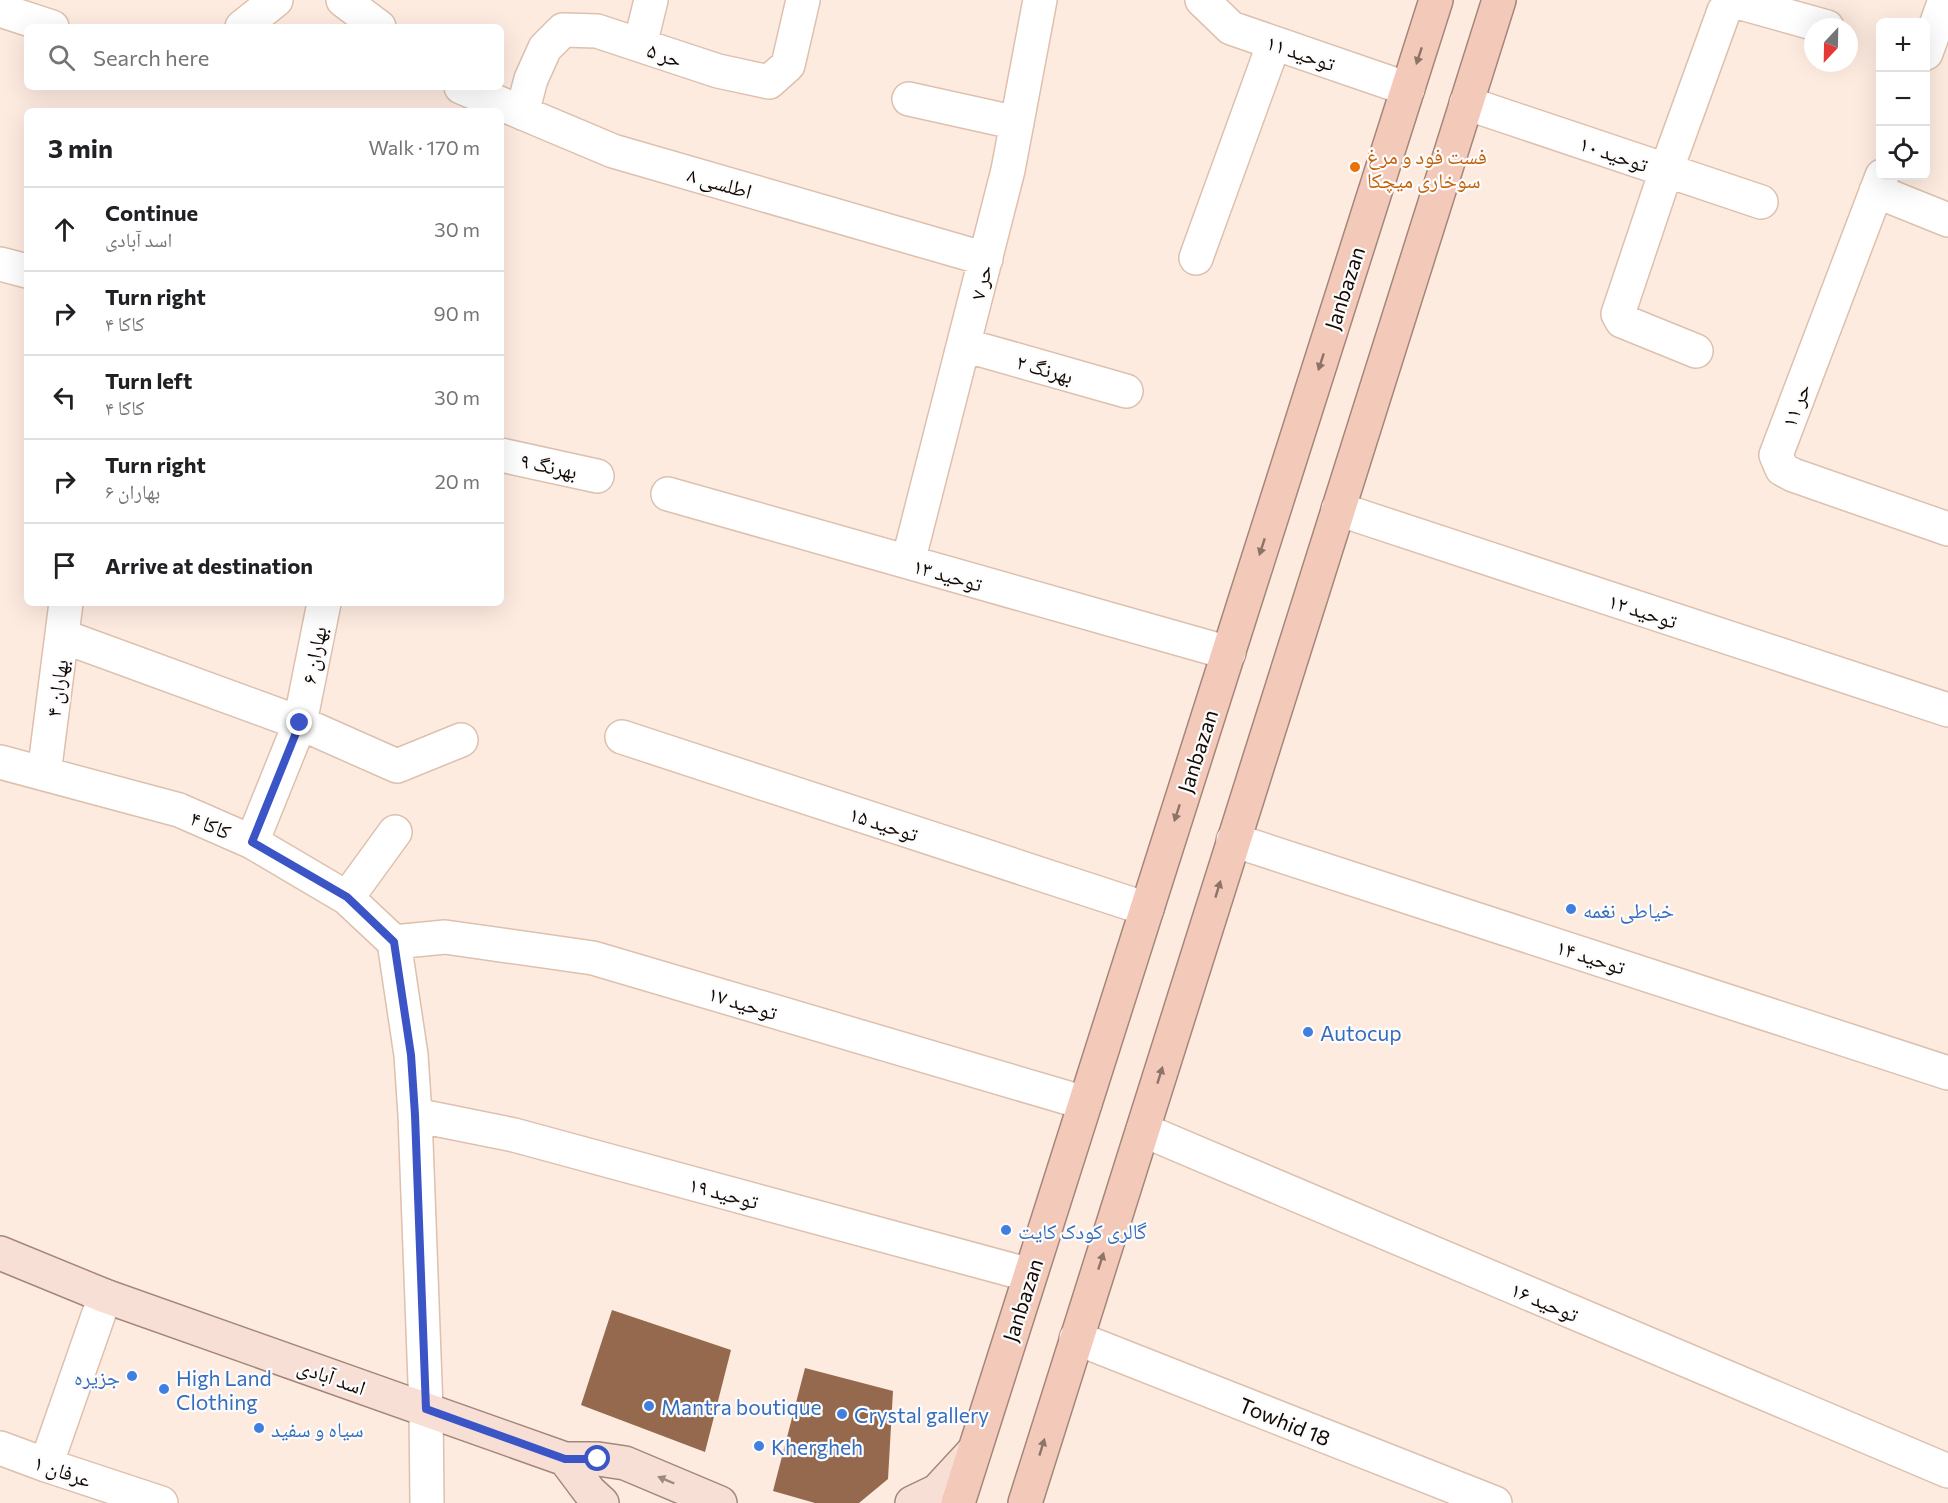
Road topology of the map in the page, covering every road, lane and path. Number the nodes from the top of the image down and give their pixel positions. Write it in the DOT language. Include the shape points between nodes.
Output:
graph roads {
  1 [pos="276,0"];
  2 [pos="343,0"];
  3 [pos="651,0"];
  4 [pos="803,0"];
  5 [pos="1040,0"];
  6 [pos="1202,0"];
  7 [pos="1436,0"];
  8 [pos="1499,0"];
  9 [pos="1945,0"];
  10 [pos="0,10"];
  11 [pos="1804,21"];
  12 [pos="43,24"];
  13 [pos="246,24"];
  14 [pos="375,24"];
  15 [pos="1274,42"];
  16 [pos="1930,42"];
  17 [pos="640,45"];
  18 [pos="1408,89"];
  19 [pos="468,90"];
  20 [pos="909,99"];
  21 [pos="1466,103"];
  22 [pos="522,113"];
  23 [pos="1017,123"];
  24 [pos="1666,171"];
  25 [pos="1879,183"];
  26 [pos="1761,202"];
  27 [pos="1948,220"];
  28 [pos="986,258"];
  29 [pos="1196,258"];
  30 [pos="0,264"];
  31 [pos="24,270"];
  32 [pos="964,345"];
  33 [pos="1696,351"];
  34 [pos="1126,391"];
  35 [pos="504,457"];
  36 [pos="597,476"];
  37 [pos="668,494"];
  38 [pos="1338,509"];
  39 [pos="1948,529"];
  40 [pos="909,562"];
  41 [pos="66,606"];
  42 [pos="323,606"];
  43 [pos="62,636"];
  44 [pos="1229,653"];
  45 [pos="1948,710"];
  46 [pos="300,723"];
  47 [pos="622,737"];
  48 [pos="461,740"];
  49 [pos="0,762"];
  50 [pos="44,774"];
  51 [pos="395,832"];
  52 [pos="1233,840"];
  53 [pos="252,842"];
  54 [pos="347,897"];
  55 [pos="1147,909"];
  56 [pos="394,942"];
  57 [pos="1948,1073"];
  58 [pos="1085,1103"];
  59 [pos="415,1115"];
  60 [pos="1143,1130"];
  61 [pos="0,1253"];
  62 [pos="1030,1275"];
  63 [pos="105,1296"];
  64 [pos="1076,1338"];
  65 [pos="426,1409"];
  66 [pos="0,1448"];
  67 [pos="974,1451"];
  68 [pos="565,1459"];
  69 [pos="46,1465"];
  70 [pos="1948,1471"];
  71 [pos="161,1503"];
  72 [pos="428,1503"];
  73 [pos="602,1503"];
  74 [pos="720,1503"];
  75 [pos="912,1503"];
  76 [pos="958,1503"];
  77 [pos="1025,1503"];
  78 [pos="1495,1503"];
  1 -- 13 [label="street"];
  2 -- 14 [label="street"];
  3 -- 17 [label="street"];
  4 -- 17 [label="street, حر ۵" via="788,65 769,82 718,71"];
  5 -- 23 [label="street, حر ۷"];
  6 -- 15 [label="street, توحید ۱۱" via="1231,28"];
  7 -- 18 [label="highway, Janbazan, one-way"];
  8 -- 21 [label="highway"];
  9 -- 16 [label="street"];
  10 -- 12 [label="street"];
  11 -- 24 [label="street" via="1734,1 1729,4"];
  15 -- 18 [label="street, توحید ۱۱"];
  15 -- 29 [label="street"];
  17 -- 22 [label="street, حر ۵" via="597,31 563,30 545,48"];
  18 -- 44 [label="highway, Janbazan, one-way"];
  19 -- 22 [label="street, اطلسی ۸"];
  20 -- 23 [label="street"];
  21 -- 24 [label="street, توحید ۱۰"];
  21 -- 38 [label="highway"];
  22 -- 28 [label="street, اطلسی ۸" via="613,151"];
  23 -- 28 [label="street, حر ۷"];
  24 -- 26 [label="street, توحید ۱۰"];
  24 -- 33 [label="street" via="1618,314 1622,321"];
  25 -- 27 [label="street"];
  25 -- 39 [label="street, حر ۱۱" via="1776,455 1782,469 1793,475"];
  28 -- 32 [label="street, حر ۷"];
  30 -- 31 [label="street"];
  32 -- 34 [label="street, بهرنگ ۲"];
  32 -- 40 [label="street, حر ۷"];
  35 -- 36 [label="street, بهرنگ ۹"];
  37 -- 40 [label="street, توحید ۱۳"];
  38 -- 45 [label="street, توحید ۱۲"];
  38 -- 52 [label="highway"];
  40 -- 44 [label="street, توحید ۱۳"];
  41 -- 43 [label="street, بهاران ۴"];
  42 -- 46 [label="street, بهاران ۶"];
  43 -- 46 [label="street"];
  43 -- 50 [label="street, بهاران ۴"];
  44 -- 55 [label="highway, Janbazan, one-way"];
  46 -- 48 [label="street" via="397,766"];
  46 -- 53 [label="street, بهاران ۶"];
  47 -- 55 [label="street, توحید ۱۵"];
  49 -- 50 [label="street, کاکا ۴"];
  50 -- 53 [label="street, کاکا ۴" via="179,810"];
  51 -- 54 [label="street"];
  52 -- 57 [label="street, توحید ۱۴"];
  60 -- 52 [label="highway, one-way"];
  53 -- 54 [label="street, کاکا ۴"];
  54 -- 56 [label="street, کاکا ۴"];
  55 -- 58 [label="highway, Janbazan"];
  56 -- 58 [label="street, توحید ۱۷" via="445,937 593,958"];
  56 -- 59 [label="street" via="411,1055"];
  58 -- 62 [label="highway, Janbazan"];
  59 -- 62 [label="street, توحید ۱۹" via="514,1135"];
  59 -- 65 [label="street"];
  64 -- 60 [label="highway, one-way"];
  60 -- 70 [label="street, توحید ۱۶"];
  61 -- 63 [label="main road, اسد آبادی"];
  62 -- 67 [label="highway, Janbazan"];
  63 -- 65 [label="main road, اسد آبادی"];
  63 -- 69 [label="street"];
  77 -- 64 [label="highway, one-way"];
  64 -- 78 [label="street, Towhid 18"];
  65 -- 68 [label="main road, اسد آبادی"];
  65 -- 72 [label="street"];
  66 -- 69 [label="street, عرفان ۱"];
  67 -- 75 [label="main road" via="937,1491"];
  67 -- 76 [label="highway, Janbazan"];
  68 -- 73 [label="main road"];
  74 -- 68 [label="main road, اسد آبادی, one-way" via="625,1463"];
  69 -- 71 [label="street, عرفان ۱"];
}
